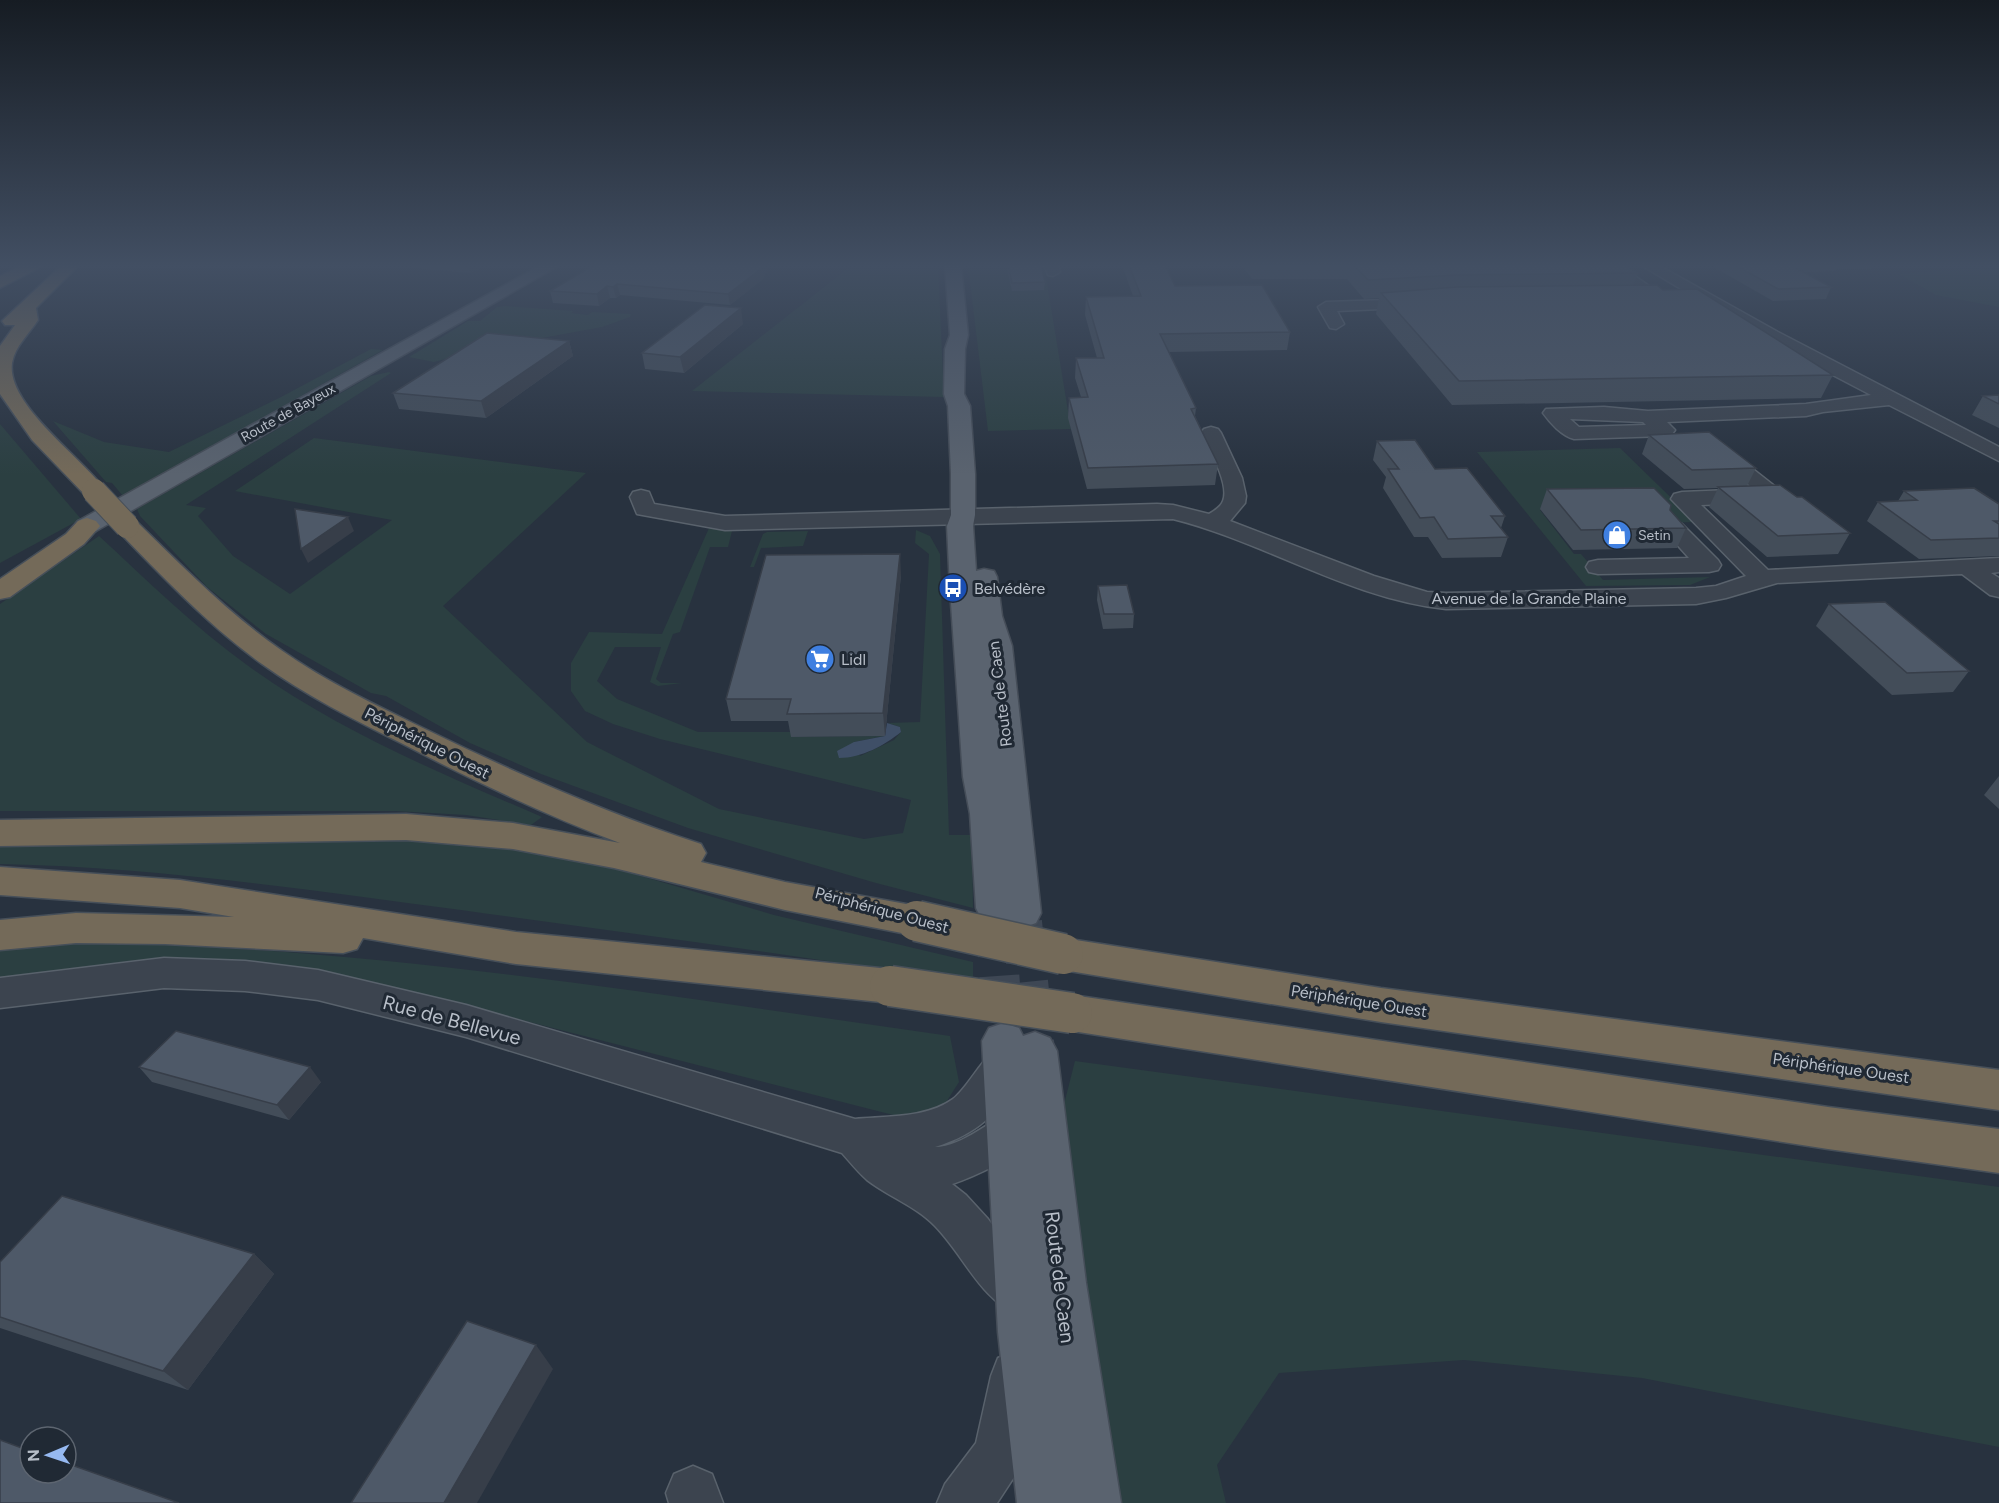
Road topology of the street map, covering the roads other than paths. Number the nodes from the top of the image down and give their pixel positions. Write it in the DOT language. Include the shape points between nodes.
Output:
graph roads {
  1 [pos="18,335"];
  2 [pos="427,335"];
  3 [pos="959,335"];
  4 [pos="1742,335"];
  5 [pos="1771,335"];
  6 [pos="1893,399"];
  7 [pos="1860,403"];
  8 [pos="1648,417"];
  9 [pos="1211,433"];
  10 [pos="1717,449"];
  11 [pos="1999,455"];
  12 [pos="641,497"];
  13 [pos="971,515"];
  14 [pos="1213,522"];
  15 [pos="87,526"];
  16 [pos="1674,529"];
  17 [pos="1710,565"];
  18 [pos="1999,565"];
  19 [pos="1598,567"];
  20 [pos="1968,567"];
  21 [pos="0,575"];
  22 [pos="1752,582"];
  23 [pos="1999,590"];
  24 [pos="0,591"];
  25 [pos="0,833"];
  26 [pos="0,881"];
  27 [pos="917,921"];
  28 [pos="0,935"];
  29 [pos="516,948"];
  30 [pos="0,993"];
  31 [pos="1015,1051"];
  32 [pos="1999,1090"];
  33 [pos="1025,1120"];
  34 [pos="869,1151"];
  35 [pos="1999,1151"];
  36 [pos="1024,1313"];
  37 [pos="964,1503"];
  38 [pos="1047,1503"];
  39 [pos="1091,1503"];
  1 -- 27 [label="highway, Périphérique Ouest, bridge" via="8,349 2,371 11,397 40,434 204,603 255,645 323,690 559,806 668,847"];
  2 -- 15 [label="main road, Route de Bayeux"];
  3 -- 13 [label="main road, Route de Caen" via="954,394 959,406"];
  4 -- 7 [label="street"];
  5 -- 6 [label="street"];
  6 -- 7 [label="street"];
  6 -- 11 [label="street"];
  7 -- 8 [label="street" via="1806,410"];
  9 -- 14 [label="street" via="1236,494 1231,508"];
  10 -- 22 [label="street" via="1775,495 1682,499"];
  12 -- 13 [label="street, Avenue de la Grande Plaine" via="645,509 725,523"];
  13 -- 13 [label="main road, Route de Caen" via="997,646 1008,910 980,777 960,526"];
  13 -- 14 [label="street, Avenue de la Grande Plaine" via="1157,511"];
  14 -- 22 [label="street, Avenue de la Grande Plaine" via="1365,581 1425,599 1696,596 1719,594"];
  15 -- 21 [label="highway"];
  15 -- 24 [label="highway" via="75,539"];
  16 -- 17 [label="street"];
  17 -- 19 [label="street"];
  17 -- 22 [label="street" via="1715,573"];
  18 -- 20 [label="street, Avenue de la Grande Plaine"];
  20 -- 22 [label="street, Avenue de la Grande Plaine" via="1777,576"];
  20 -- 23 [label="street"];
  25 -- 27 [label="highway" via="406,827 513,836"];
  26 -- 29 [label="highway" via="180,894"];
  27 -- 32 [label="highway, Périphérique Ouest, bridge" via="1063,954 1381,1005"];
  28 -- 29 [label="highway" via="76,928 165,929"];
  29 -- 35 [label="highway, bridge" via="890,986"];
  30 -- 34 [label="street, Rue de Bellevue" via="164,973 245,976 318,985 466,1022"];
  31 -- 33 [label="main road, Route de Caen"];
  31 -- 34 [label="street, Route de Caen" via="981,1100 949,1124 907,1134"];
  33 -- 34 [label="street, Rue de Bellevue" via="962,1161 941,1167"];
  33 -- 36 [label="main road, Route de Caen"];
  33 -- 39 [label="main road, Route de Caen" via="1060,1283"];
  34 -- 36 [label="street, Rue de Bellevue" via="950,1210 972,1235"];
  36 -- 37 [label="street, Route de Caen" via="1000,1453"];
  36 -- 38 [label="main road, Route de Caen"];
}
